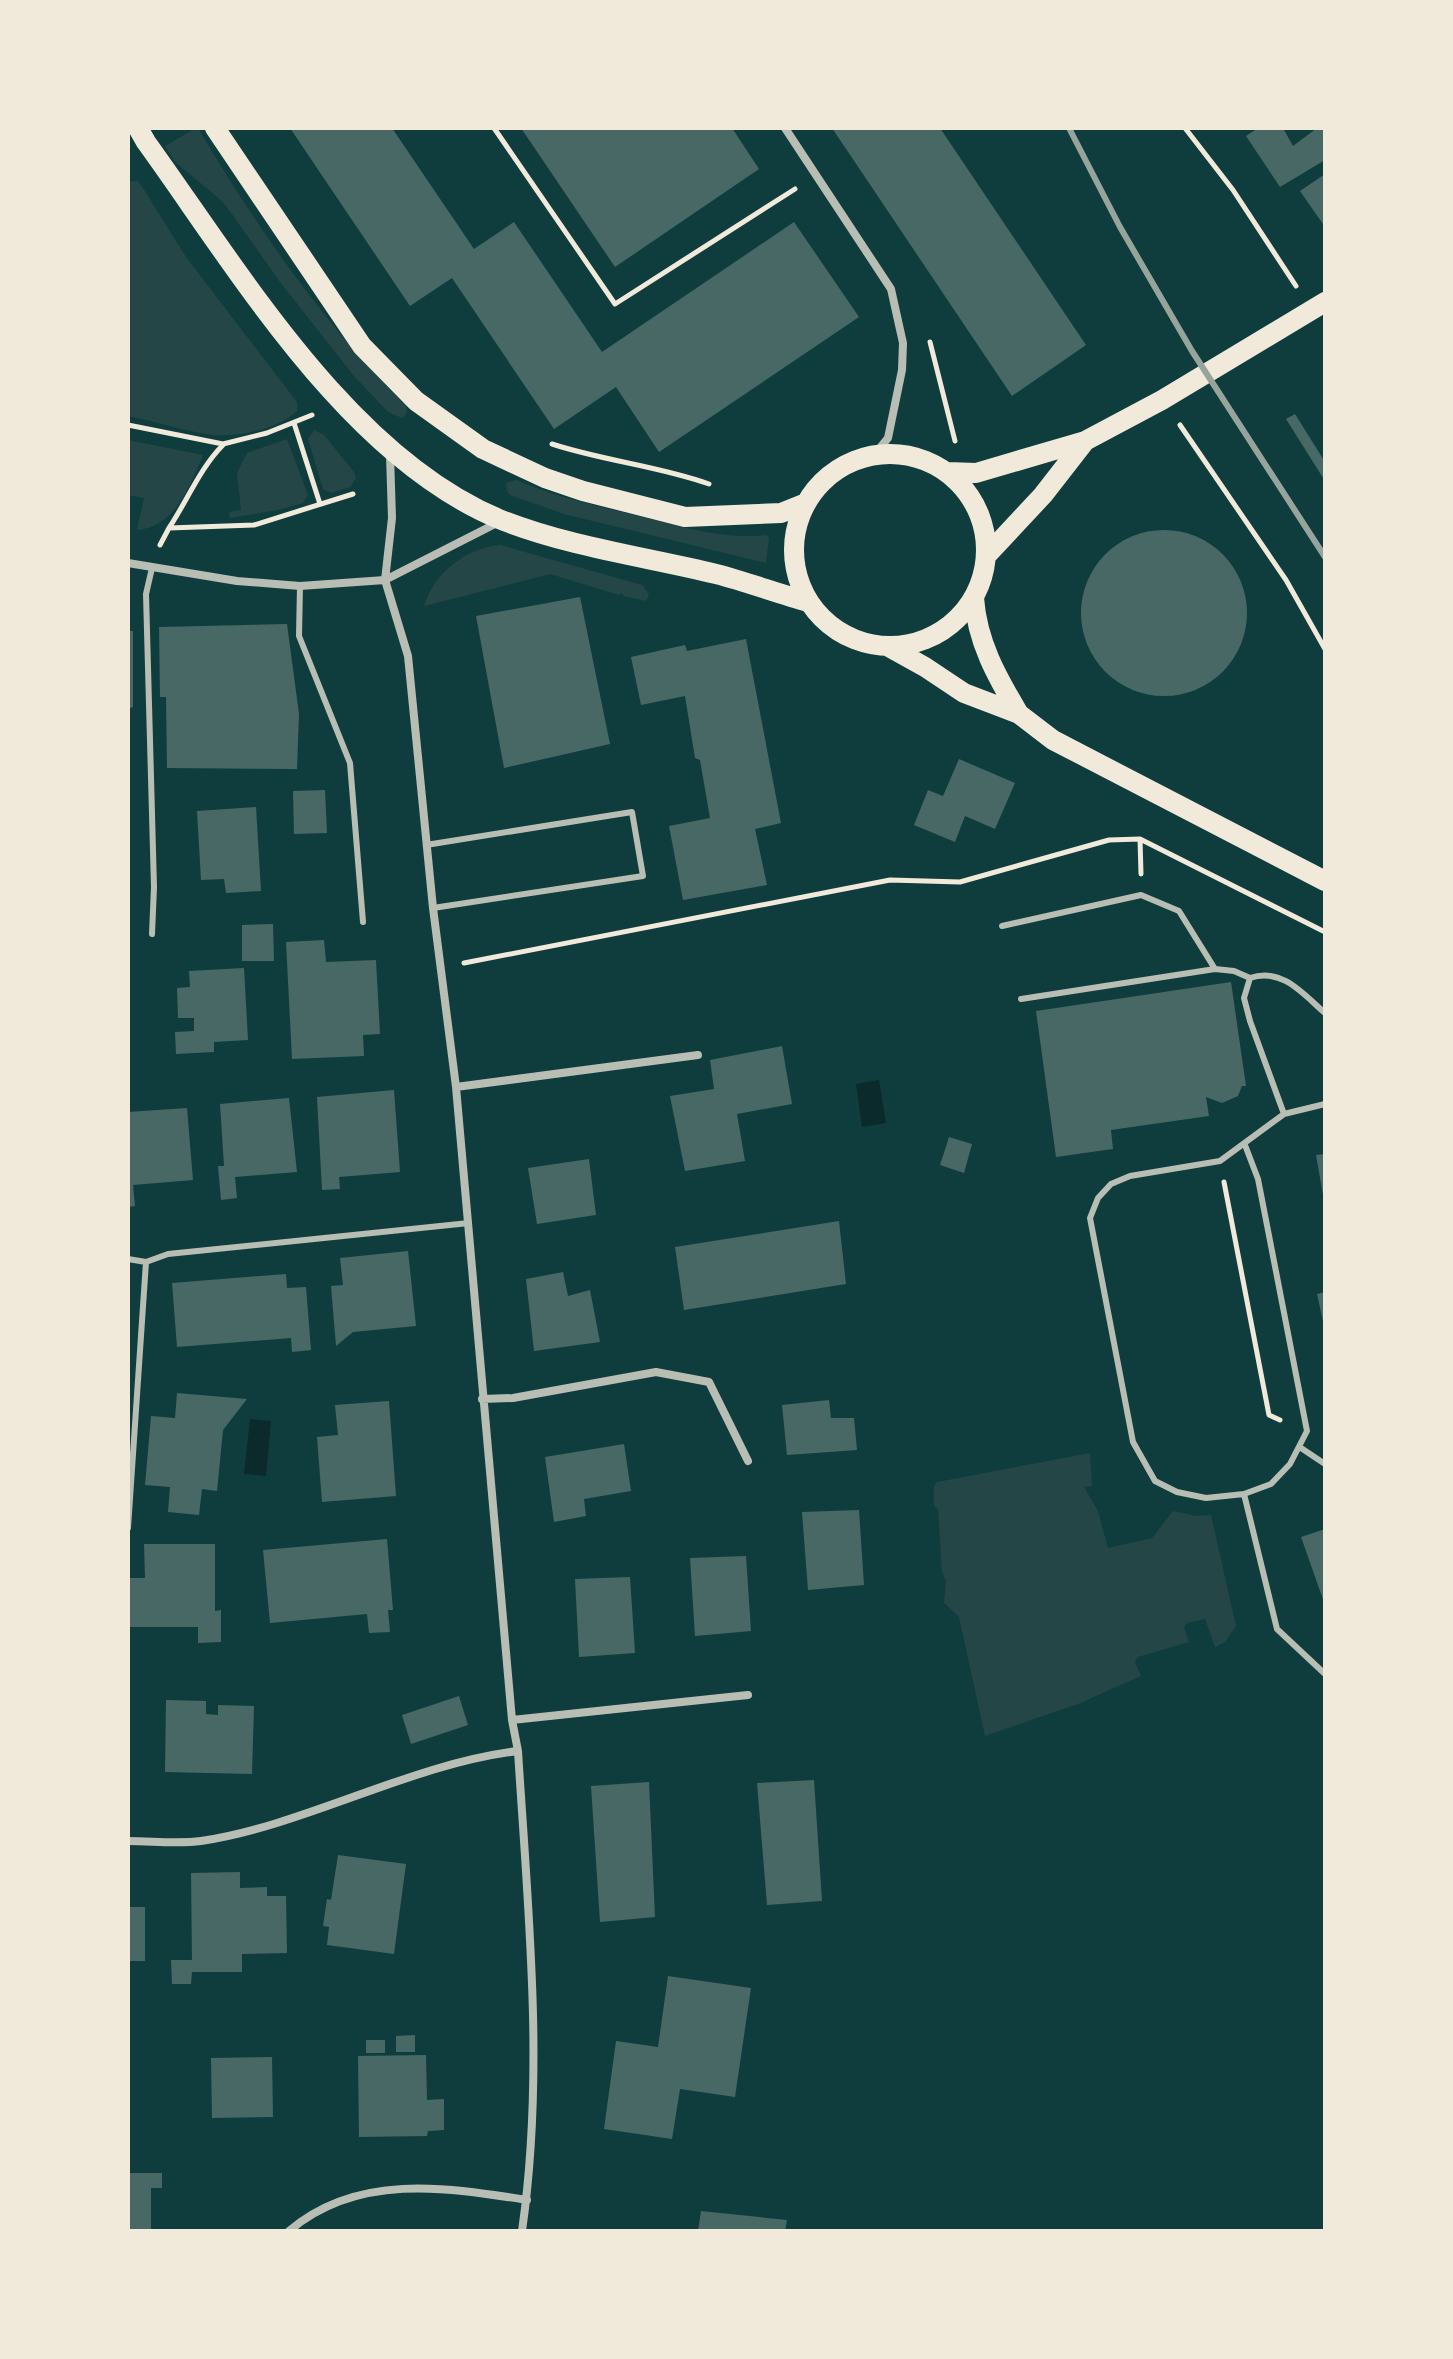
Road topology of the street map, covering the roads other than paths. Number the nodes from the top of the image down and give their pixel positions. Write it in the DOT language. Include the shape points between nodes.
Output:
graph roads {
  1 [pos="138,128"];
  2 [pos="215,128"];
  3 [pos="785,128"];
  4 [pos="1325,302"];
  5 [pos="1085,441"];
  6 [pos="390,448"];
  7 [pos="875,454"];
  8 [pos="954,473"];
  9 [pos="806,503"];
  10 [pos="503,520"];
  11 [pos="987,555"];
  12 [pos="128,563"];
  13 [pos="152,568"];
  14 [pos="385,580"];
  15 [pos="300,586"];
  16 [pos="974,598"];
  17 [pos="809,602"];
  18 [pos="888,647"];
  19 [pos="1019,714"];
  20 [pos="426,845"];
  21 [pos="1325,881"];
  22 [pos="433,908"];
  23 [pos="363,922"];
  24 [pos="1002,926"];
  25 [pos="152,934"];
  26 [pos="1215,969"];
  27 [pos="1250,978"];
  28 [pos="1021,999"];
  29 [pos="1325,1013"];
  30 [pos="698,1055"];
  31 [pos="456,1087"];
  32 [pos="1325,1104"];
  33 [pos="1284,1114"];
  34 [pos="1245,1145"];
  35 [pos="469,1223"];
  36 [pos="128,1259"];
  37 [pos="146,1262"];
  38 [pos="482,1399"];
  39 [pos="1301,1448"];
  40 [pos="748,1461"];
  41 [pos="1325,1464"];
  42 [pos="1244,1494"];
  43 [pos="128,1528"];
  44 [pos="1325,1674"];
  45 [pos="748,1695"];
  46 [pos="512,1720"];
  47 [pos="518,1751"];
  48 [pos="128,1841"];
  49 [pos="527,2200"];
  50 [pos="289,2231"];
  51 [pos="522,2231"];
  1 -- 6 [label="main road" via="326,388"];
  2 -- 9 [label="main road" via="362,346 416,401 483,449 558,483 685,517 781,513"];
  3 -- 7 [label="street" via="891,289 903,357 888,438"];
  4 -- 5 [label="main road"];
  5 -- 8 [label="main road" via="976,473"];
  5 -- 11 [label="main road"];
  6 -- 10 [label="main road" via="448,492"];
  6 -- 14 [label="street" via="392,518"];
  7 -- 8 [label="main road" via="906,454"];
  7 -- 9 [label="main road" via="835,471"];
  8 -- 11 [label="main road" via="979,512"];
  9 -- 17 [label="main road" via="794,553"];
  10 -- 14 [label="street"];
  10 -- 17 [label="main road"];
  11 -- 16 [label="main road"];
  12 -- 13 [label="street"];
  13 -- 15 [label="street"];
  13 -- 25 [label="lane" via="146,594"];
  14 -- 15 [label="street"];
  14 -- 20 [label="street" via="408,656"];
  15 -- 23 [label="lane" via="299,636 350,763"];
  16 -- 18 [label="main road" via="946,629 909,645"];
  16 -- 19 [label="main road" via="975,621 989,664"];
  17 -- 18 [label="main road" via="835,630"];
  18 -- 19 [label="main road" via="964,693"];
  19 -- 21 [label="main road" via="1053,740"];
  20 -- 22 [label="street"];
  20 -- 22 [label="lane" via="632,812 643,876"];
  22 -- 31 [label="street"];
  24 -- 26 [label="lane" via="1141,895 1179,911"];
  26 -- 27 [label="lane"];
  26 -- 28 [label="lane"];
  27 -- 29 [label="lane" via="1262,974 1286,979"];
  27 -- 33 [label="lane" via="1244,998"];
  30 -- 31 [label="street"];
  31 -- 35 [label="street"];
  32 -- 33 [label="lane"];
  33 -- 34 [label="lane"];
  34 -- 39 [label="lane" via="1258,1179 1307,1431"];
  34 -- 42 [label="lane" via="1220,1161 1111,1184 1090,1218 1133,1442 1143,1462 1155,1481 1177,1492 1206,1498"];
  35 -- 37 [label="lane" via="168,1254"];
  35 -- 38 [label="street"];
  36 -- 37 [label="lane"];
  37 -- 43 [label="lane"];
  38 -- 40 [label="street" via="656,1372 709,1382"];
  38 -- 46 [label="street"];
  39 -- 41 [label="lane"];
  39 -- 42 [label="lane" via="1271,1484"];
  42 -- 44 [label="lane" via="1277,1629"];
  45 -- 46 [label="street"];
  46 -- 47 [label="street"];
  47 -- 48 [label="street" via="487,1755 246,1832 198,1842"];
  47 -- 49 [label="street" via="535,2061"];
  49 -- 50 [label="street" via="460,2190 380,2190 335,2201"];
  49 -- 51 [label="street"];
}
